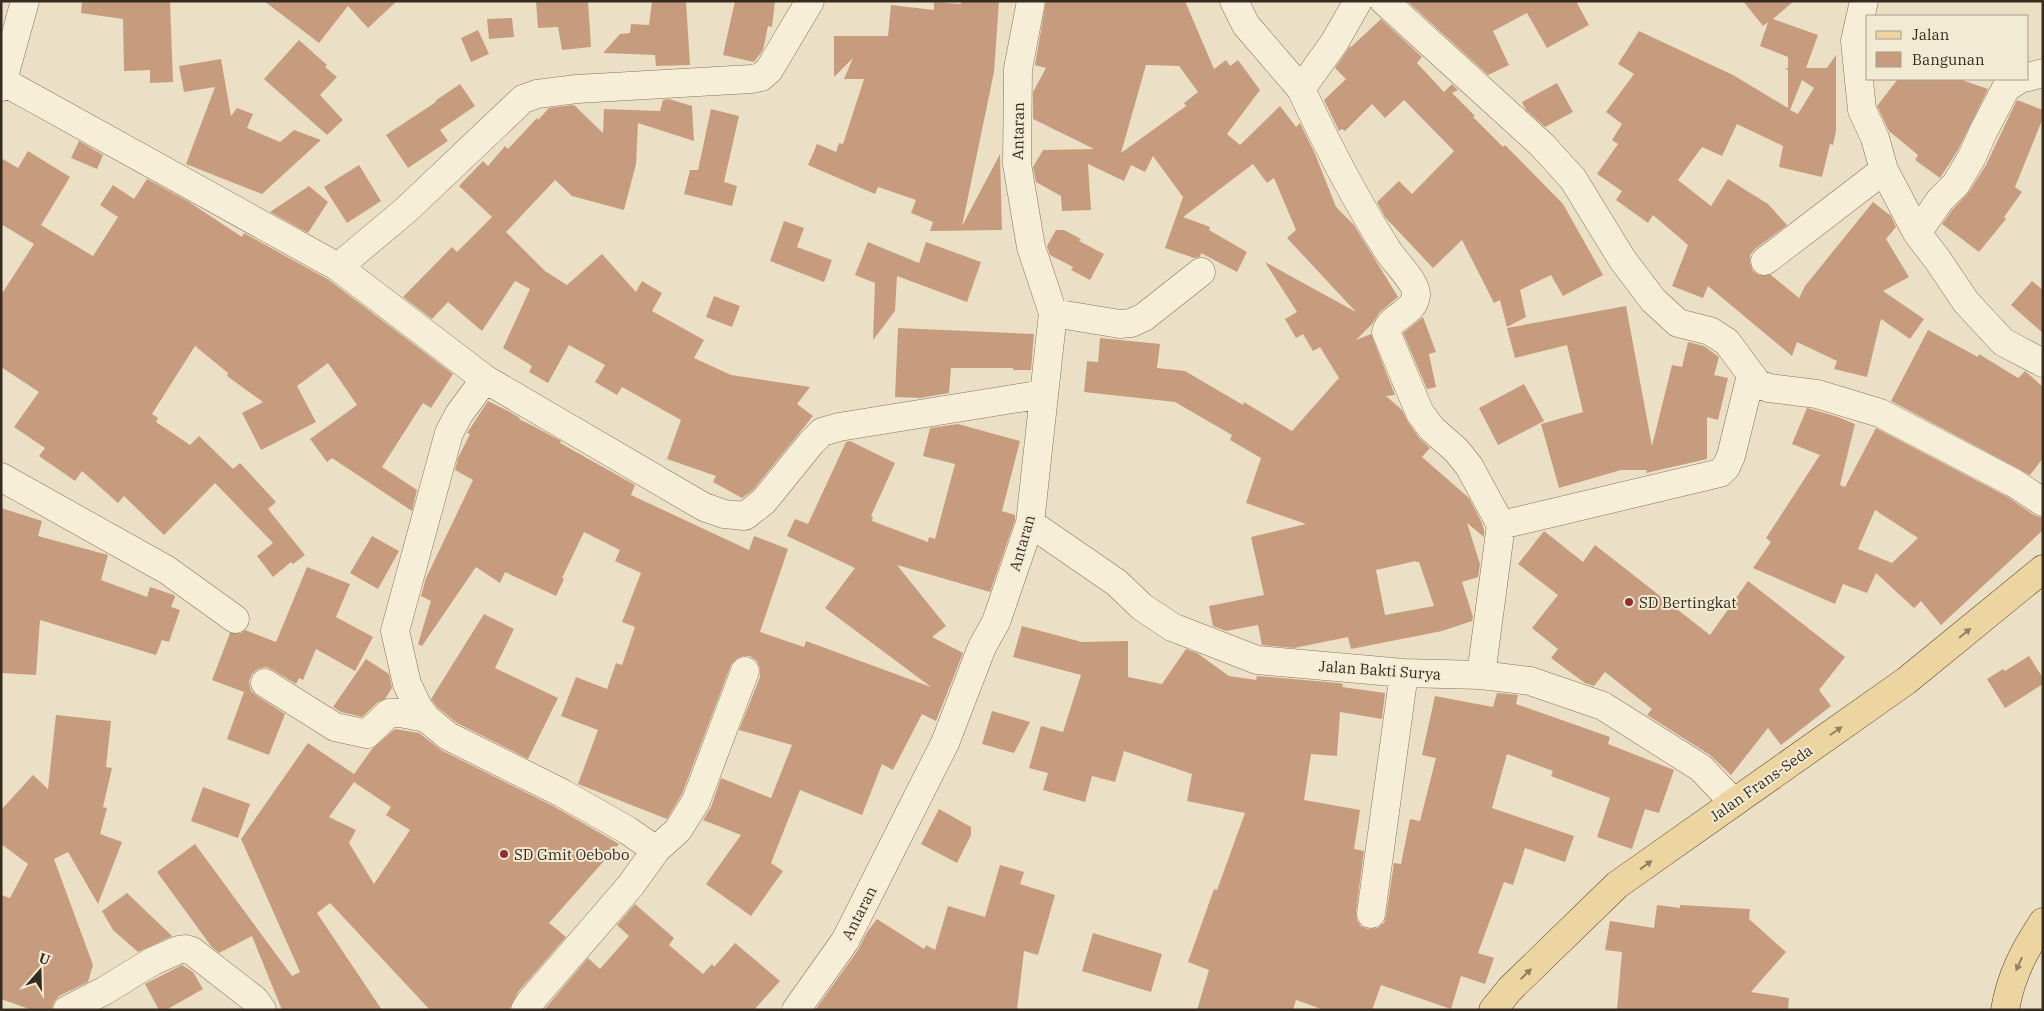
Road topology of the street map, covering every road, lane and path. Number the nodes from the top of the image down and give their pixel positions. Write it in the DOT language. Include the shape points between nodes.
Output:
graph roads {
  1 [pos="25,1"];
  2 [pos="810,1"];
  3 [pos="1031,1"];
  4 [pos="1234,1"];
  5 [pos="1358,1"];
  6 [pos="1384,1"];
  7 [pos="1864,1"];
  8 [pos="2043,73"];
  9 [pos="2029,77"];
  10 [pos="2018,80"];
  11 [pos="3,84"];
  12 [pos="1301,89"];
  13 [pos="1884,170"];
  14 [pos="1917,233"];
  15 [pos="1765,261"];
  16 [pos="338,267"];
  17 [pos="1202,272"];
  18 [pos="1053,314"];
  19 [pos="2043,363"];
  20 [pos="1751,375"];
  21 [pos="485,379"];
  22 [pos="1044,394"];
  23 [pos="1,477"];
  24 [pos="2043,502"];
  25 [pos="1030,523"];
  26 [pos="1501,525"];
  27 [pos="2043,569"];
  28 [pos="235,619"];
  29 [pos="745,671"];
  30 [pos="1404,673"];
  31 [pos="1481,675"];
  32 [pos="265,683"];
  33 [pos="426,718"];
  34 [pos="1733,802"];
  35 [pos="656,850"];
  36 [pos="1370,914"];
  37 [pos="2043,922"];
  38 [pos="808,1006"];
  39 [pos="66,1010"];
  40 [pos="262,1010"];
  41 [pos="525,1010"];
  42 [pos="1493,1010"];
  43 [pos="2005,1010"];
  1 -- 11 [label="street"];
  2 -- 16 [label="street" via="769,70 761,77 577,89 523,99 406,210"];
  3 -- 18 [label="street, Antaran" via="1018,69 1017,164 1032,248"];
  4 -- 12 [label="street" via="1246,25"];
  5 -- 12 [label="street" via="1334,43"];
  6 -- 20 [label="street" via="1542,145 1574,179 1622,259 1653,300 1678,323 1710,331 1727,342"];
  7 -- 13 [label="street" via="1855,41 1862,110 1875,138"];
  8 -- 9 [label="street"];
  10 -- 14 [label="street" via="2006,88 1956,184 1940,200"];
  11 -- 16 [label="street"];
  12 -- 26 [label="street" via="1336,163 1388,252 1414,286 1413,304 1388,325 1386,332 1420,413 1468,466"];
  13 -- 14 [label="street"];
  13 -- 15 [label="street"];
  14 -- 19 [label="street" via="1966,302 2003,342"];
  16 -- 21 [label="street"];
  17 -- 18 [label="street" via="1131,324"];
  18 -- 22 [label="street, Antaran"];
  20 -- 24 [label="street" via="1758,384 1768,388 1817,394 1880,413 2014,483"];
  20 -- 26 [label="street" via="1731,456 1720,473"];
  21 -- 22 [label="street" via="704,507 724,514 745,516 764,502 822,432"];
  21 -- 33 [label="street" via="458,414 449,433 395,631 407,684"];
  22 -- 25 [label="street, Antaran"];
  23 -- 28 [label="street" via="167,570"];
  25 -- 30 [label="street, Jalan Bakti Surya" via="1117,583 1142,607 1172,627 1257,660"];
  25 -- 38 [label="street, Antaran" via="996,622 982,648 945,743 845,941"];
  26 -- 31 [label="street"];
  34 -- 27 [label="main road, Jalan Frans-Seda, one-way" via="1906,681"];
  29 -- 35 [label="street" via="696,802 678,830"];
  30 -- 31 [label="street, Jalan Bakti Surya"];
  30 -- 36 [label="street"];
  31 -- 34 [label="street, Jalan Bakti Surya" via="1530,681 1603,706 1701,768"];
  32 -- 33 [label="street" via="335,727 351,732 367,734 389,713"];
  33 -- 35 [label="street" via="448,736 562,793"];
  42 -- 34 [label="main road, Jalan Frans-Seda, one-way" via="1510,989 1618,885"];
  35 -- 41 [label="street"];
  37 -- 43 [label="main road, one-way" via="2026,949 2009,987"];
  39 -- 40 [label="street" via="153,961 185,949 199,956"];
}
